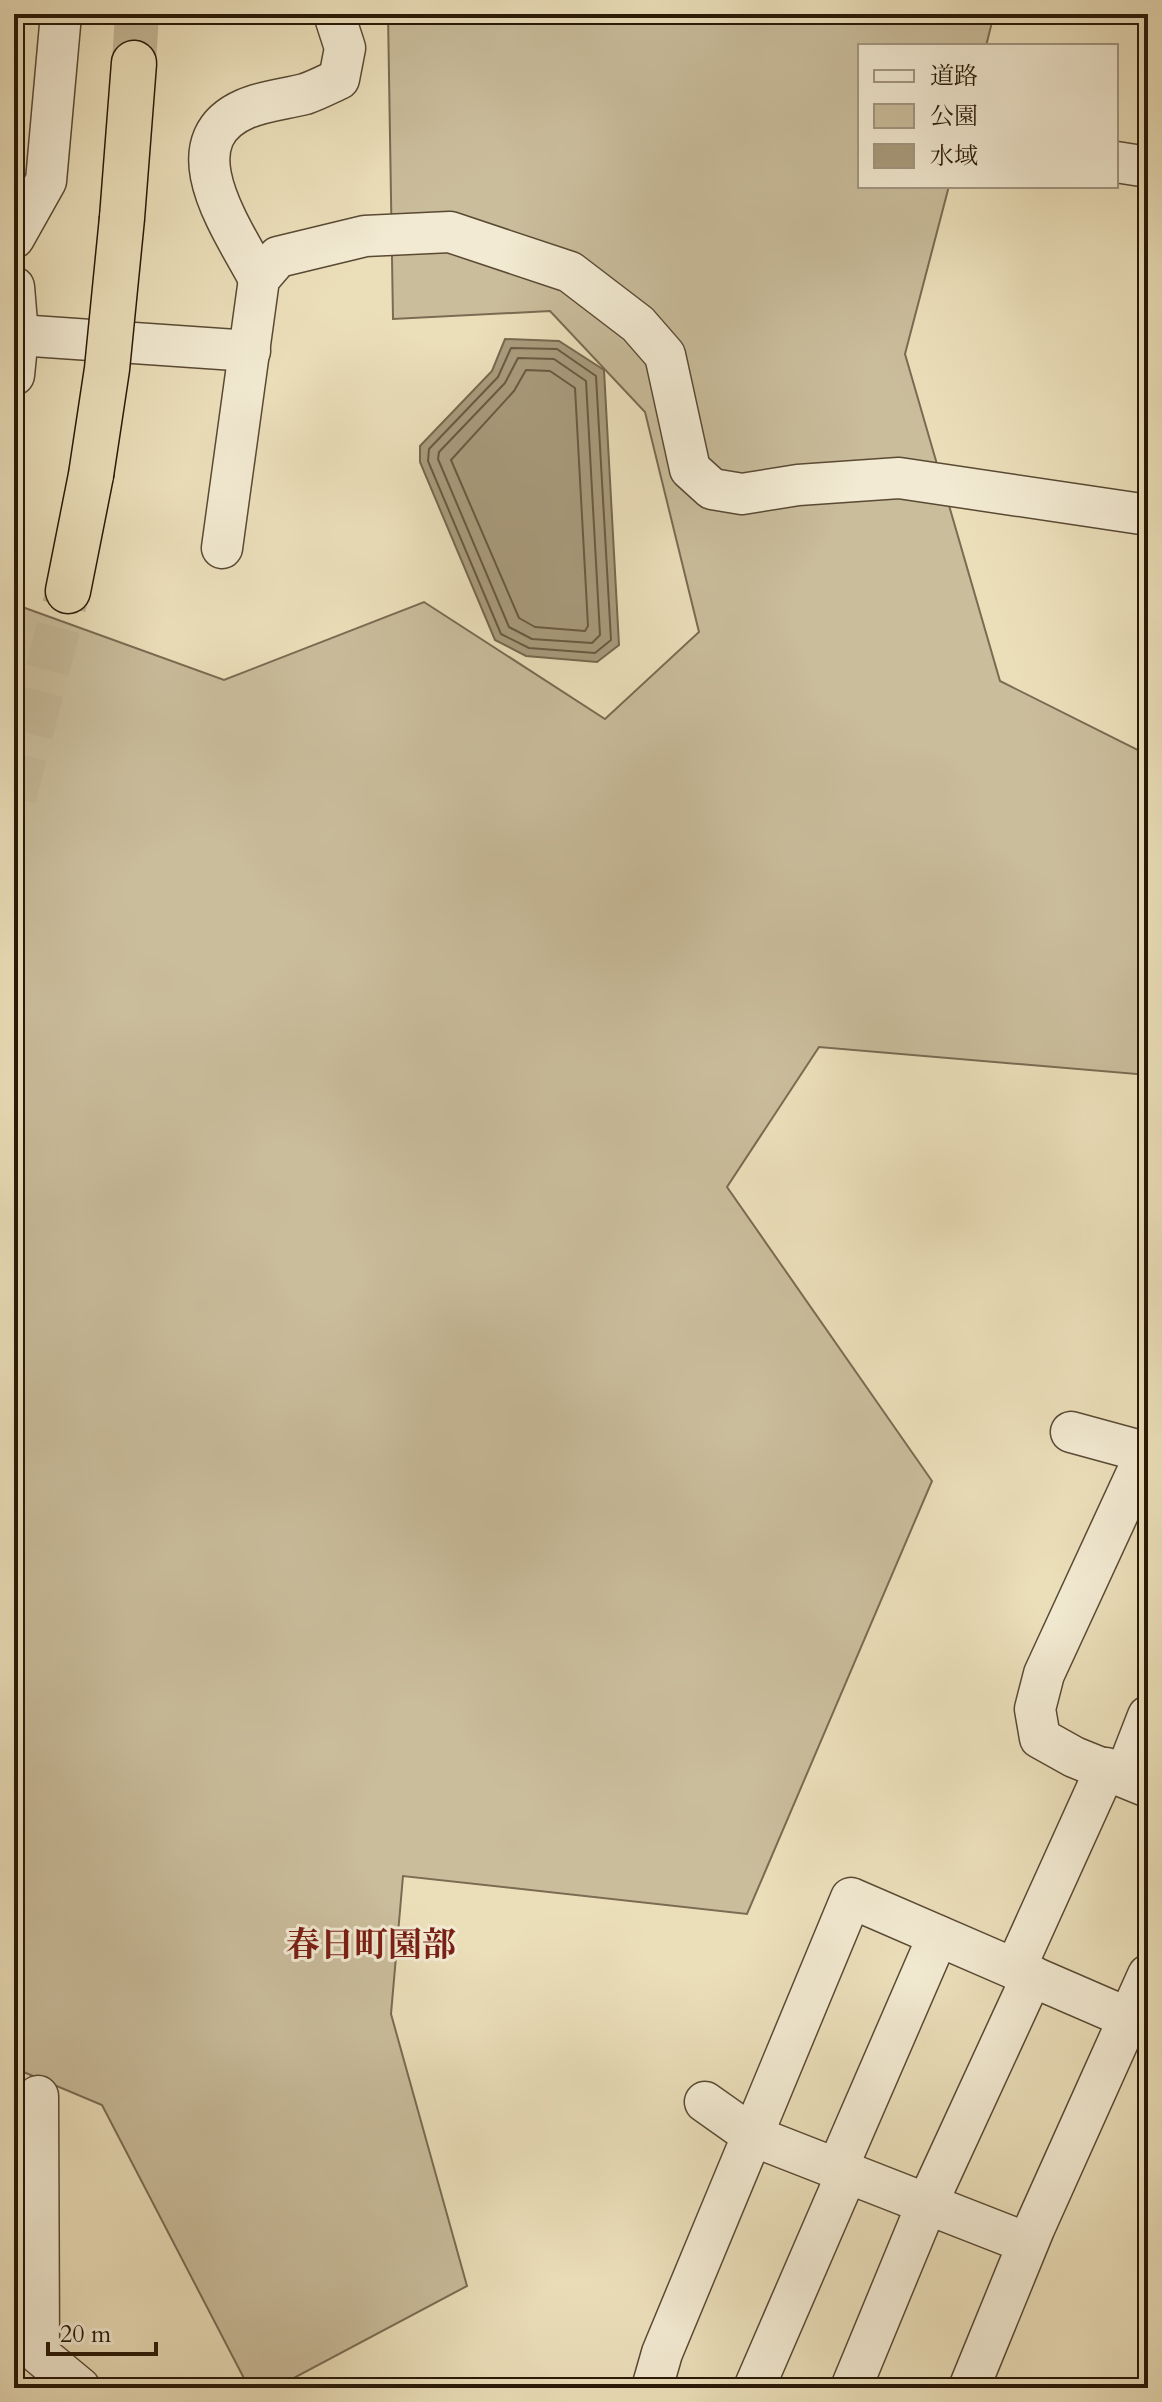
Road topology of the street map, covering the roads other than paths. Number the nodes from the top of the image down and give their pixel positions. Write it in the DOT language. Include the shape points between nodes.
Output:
graph roads {
  1 [pos="61,14"];
  2 [pos="334,14"];
  3 [pos="134,63"];
  4 [pos="1118,162"];
  5 [pos="1148,167"];
  6 [pos="14,238"];
  7 [pos="259,279"];
  8 [pos="14,287"];
  9 [pos="18,335"];
  10 [pos="250,351"];
  11 [pos="14,375"];
  12 [pos="1148,515"];
  13 [pos="222,548"];
  14 [pos="68,591"];
  15 [pos="1071,1432"];
  16 [pos="1147,1453"];
  17 [pos="1148,1716"];
  18 [pos="1126,1777"];
  19 [pos="938,1936"];
  20 [pos="1024,1972"];
  21 [pos="1148,1975"];
  22 [pos="1128,2018"];
  23 [pos="38,2096"];
  24 [pos="705,2102"];
  25 [pos="753,2136"];
  26 [pos="842,2171"];
  27 [pos="927,2204"];
  28 [pos="1027,2243"];
  29 [pos="80,2388"];
  30 [pos="652,2388"];
  31 [pos="754,2388"];
  32 [pos="851,2388"];
  33 [pos="969,2388"];
  1 -- 6 [label="street" via="46,181"];
  2 -- 7 [label="street" via="345,48 339,79 221,121 209,149 211,186"];
  3 -- 14 [label="highway, bridge" via="107,369"];
  4 -- 5 [label="street"];
  7 -- 10 [label="street"];
  7 -- 12 [label="street" via="278,257 365,236 450,232 570,272 638,324 665,355 690,469 712,489 742,494 899,478"];
  8 -- 9 [label="street"];
  9 -- 10 [label="street"];
  9 -- 11 [label="street"];
  10 -- 13 [label="street"];
  15 -- 16 [label="street"];
  16 -- 18 [label="street" via="1044,1674 1035,1709 1040,1738"];
  17 -- 18 [label="street"];
  18 -- 20 [label="street"];
  19 -- 20 [label="street"];
  19 -- 25 [label="street" via="851,1898"];
  19 -- 26 [label="street"];
  20 -- 22 [label="street"];
  20 -- 27 [label="street"];
  21 -- 22 [label="street"];
  22 -- 28 [label="street"];
  23 -- 29 [label="street" via="39,2354"];
  24 -- 25 [label="street"];
  25 -- 26 [label="street"];
  25 -- 30 [label="street"];
  26 -- 27 [label="street"];
  26 -- 31 [label="street"];
  27 -- 28 [label="street"];
  27 -- 32 [label="street"];
  28 -- 33 [label="street"];
}
